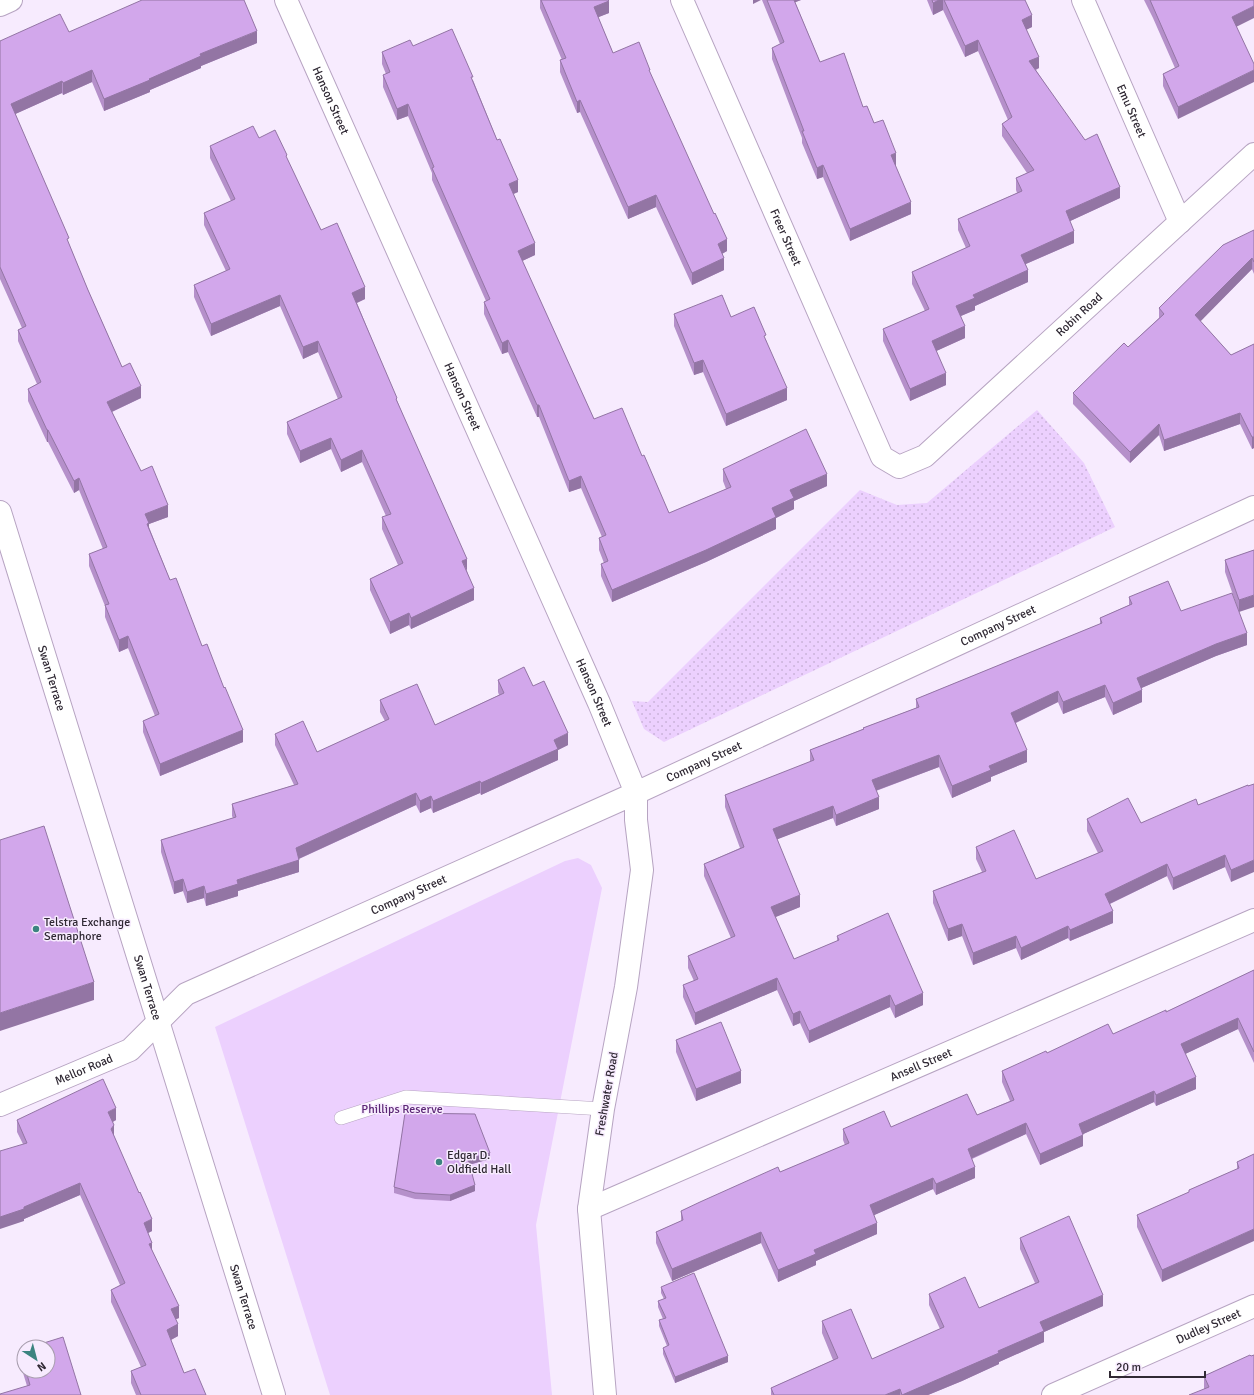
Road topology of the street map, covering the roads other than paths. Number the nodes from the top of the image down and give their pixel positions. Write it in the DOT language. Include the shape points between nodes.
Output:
graph roads {
  1 [pos="11,0"];
  2 [pos="286,0"];
  3 [pos="682,0"];
  4 [pos="1083,0"];
  5 [pos="0,5"];
  6 [pos="1254,154"];
  7 [pos="1180,222"];
  8 [pos="899,467"];
  9 [pos="1254,508"];
  10 [pos="0,512"];
  11 [pos="6,551"];
  12 [pos="636,793"];
  13 [pos="1254,920"];
  14 [pos="159,1022"];
  15 [pos="0,1105"];
  16 [pos="603,1109"];
  17 [pos="341,1118"];
  18 [pos="588,1209"];
  19 [pos="1254,1306"];
  20 [pos="274,1395"];
  21 [pos="605,1395"];
  22 [pos="1053,1395"];
  1 -- 5 [label="street"];
  2 -- 12 [label="street, Hanson Street" via="599,703"];
  3 -- 8 [label="street, Freer Street" via="882,457"];
  4 -- 7 [label="street, Emu Street"];
  6 -- 7 [label="street, Robin Road"];
  7 -- 8 [label="street, Robin Road" via="925,456"];
  9 -- 12 [label="street, Company Street"];
  10 -- 11 [label="street, Swan Terrace"];
  11 -- 14 [label="street, Swan Terrace"];
  12 -- 14 [label="street, Company Street" via="186,994"];
  12 -- 16 [label="street, Freshwater Road" via="636,820 642,870 626,986"];
  13 -- 18 [label="street, Ansell Street"];
  14 -- 15 [label="street, Mellor Road" via="130,1050"];
  14 -- 20 [label="street, Swan Terrace"];
  16 -- 17 [label="lane" via="406,1097"];
  16 -- 18 [label="street, Freshwater Road"];
  18 -- 21 [label="street, Freshwater Road"];
  19 -- 22 [label="street, Dudley Street"];
}
